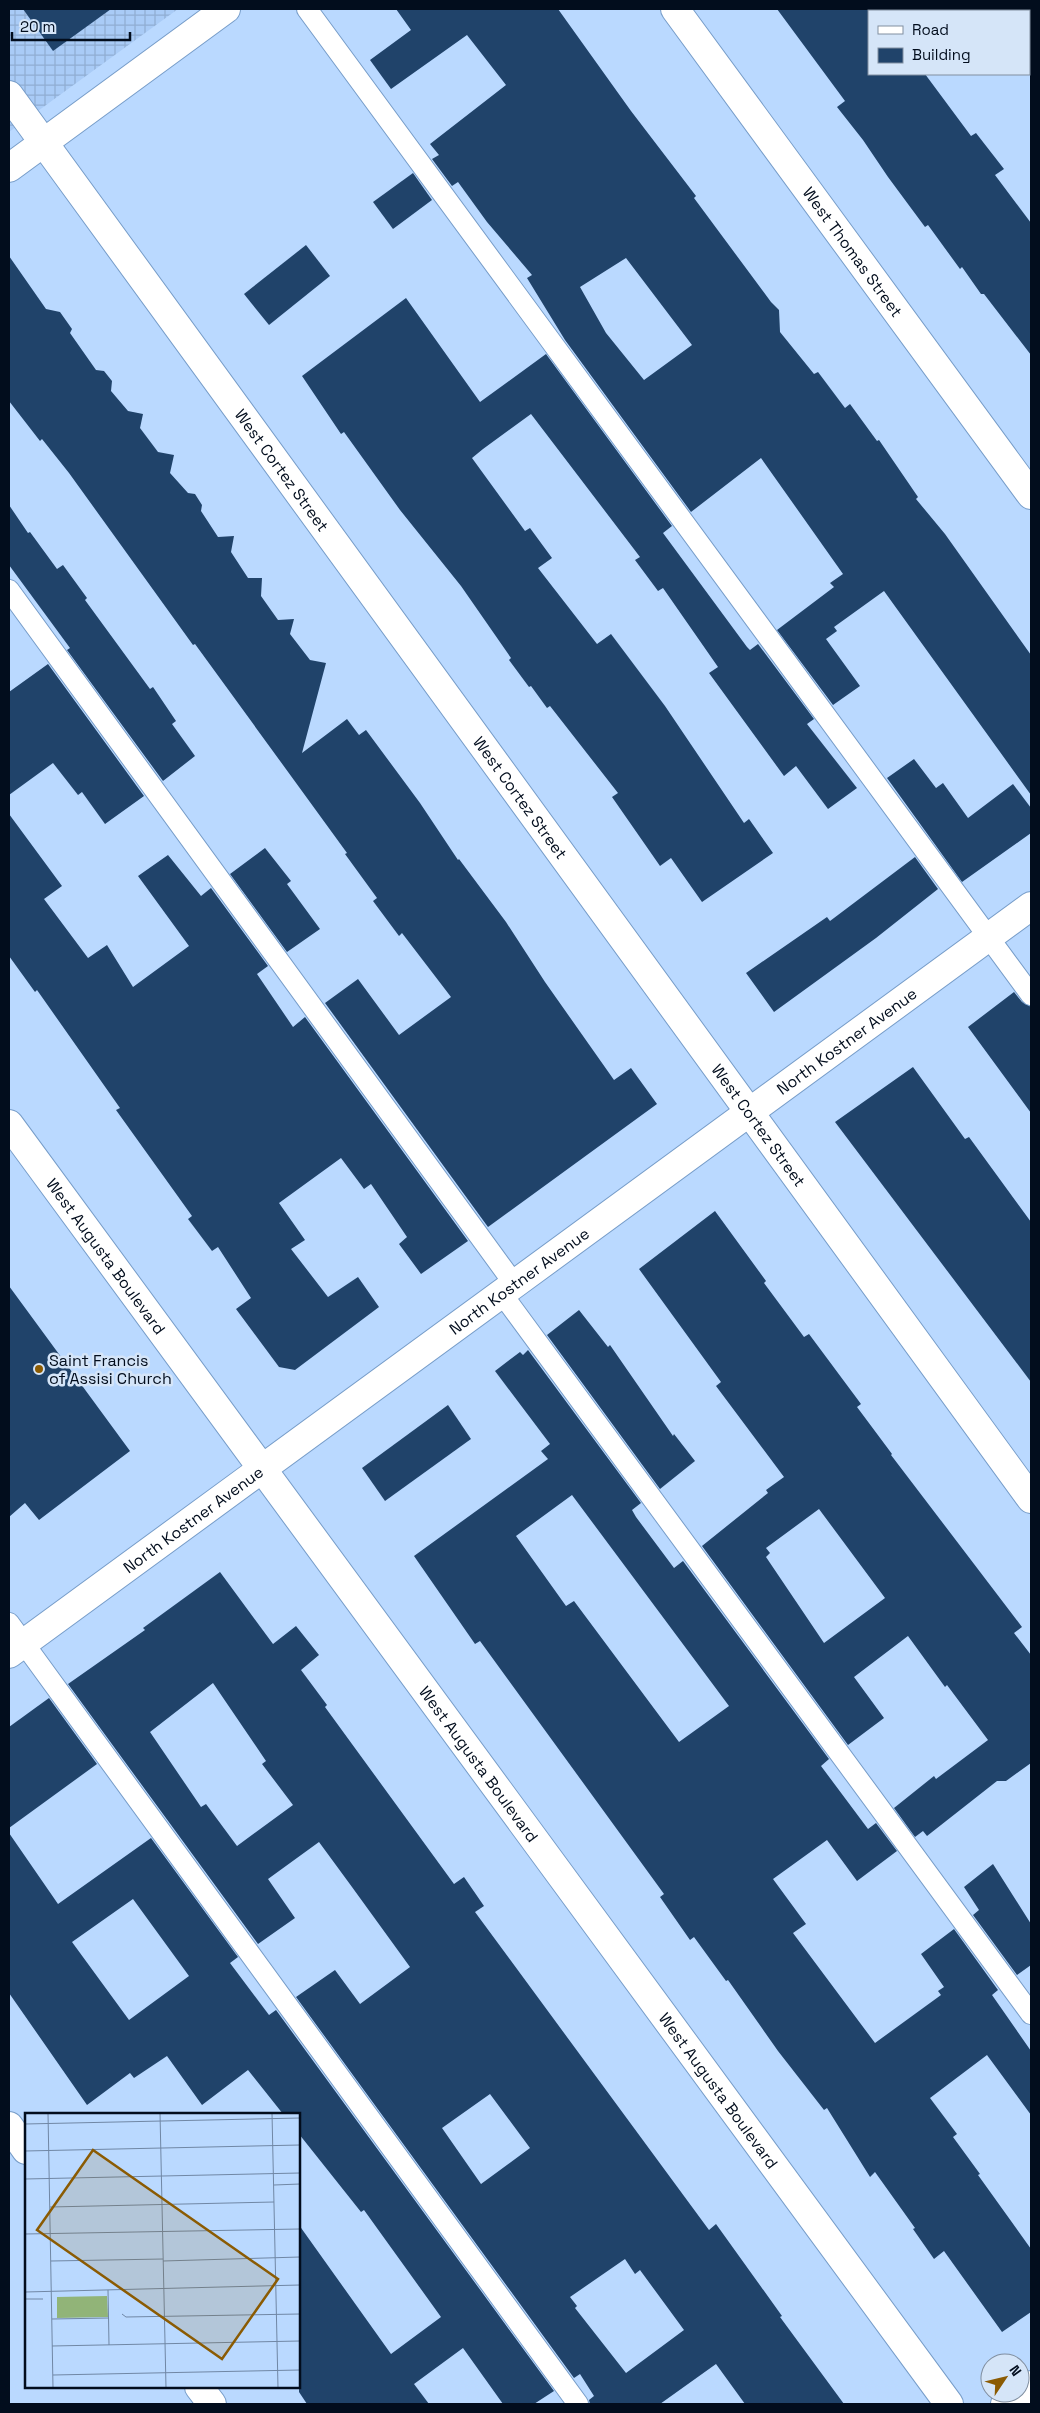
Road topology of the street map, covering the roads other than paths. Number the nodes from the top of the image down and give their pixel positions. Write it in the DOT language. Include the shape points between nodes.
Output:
graph roads {
  1 [pos="226,9"];
  2 [pos="307,9"];
  3 [pos="675,9"];
  4 [pos="9,95"];
  5 [pos="43,143"];
  6 [pos="9,168"];
  7 [pos="1031,495"];
  8 [pos="9,590"];
  9 [pos="1031,906"];
  10 [pos="990,937"];
  11 [pos="1031,995"];
  12 [pos="750,1113"];
  13 [pos="9,1124"];
  14 [pos="509,1290"];
  15 [pos="262,1469"];
  16 [pos="1031,1499"];
  17 [pos="14,1640"];
  18 [pos="1031,2014"];
  19 [pos="9,2126"];
  20 [pos="25,2149"];
  21 [pos="1031,2385"];
  22 [pos="200,2388"];
  23 [pos="212,2404"];
  24 [pos="578,2404"];
  25 [pos="949,2404"];
  26 [pos="1005,2404"];
  1 -- 5 [label="street"];
  2 -- 10 [label="lane"];
  3 -- 7 [label="street, West Thomas Street"];
  4 -- 5 [label="street, West Cortez Street"];
  5 -- 6 [label="street"];
  5 -- 12 [label="street, West Cortez Street"];
  8 -- 14 [label="lane"];
  9 -- 10 [label="street, North Kostner Avenue"];
  10 -- 11 [label="lane"];
  10 -- 12 [label="street, North Kostner Avenue"];
  12 -- 14 [label="street, North Kostner Avenue"];
  12 -- 16 [label="street, West Cortez Street"];
  13 -- 15 [label="street, West Augusta Boulevard"];
  14 -- 15 [label="street, North Kostner Avenue"];
  14 -- 18 [label="lane"];
  15 -- 17 [label="street, North Kostner Avenue"];
  15 -- 25 [label="street, West Augusta Boulevard"];
  17 -- 24 [label="lane"];
  19 -- 20 [label="street"];
  21 -- 26 [label="street"];
  22 -- 23 [label="street"];
}
